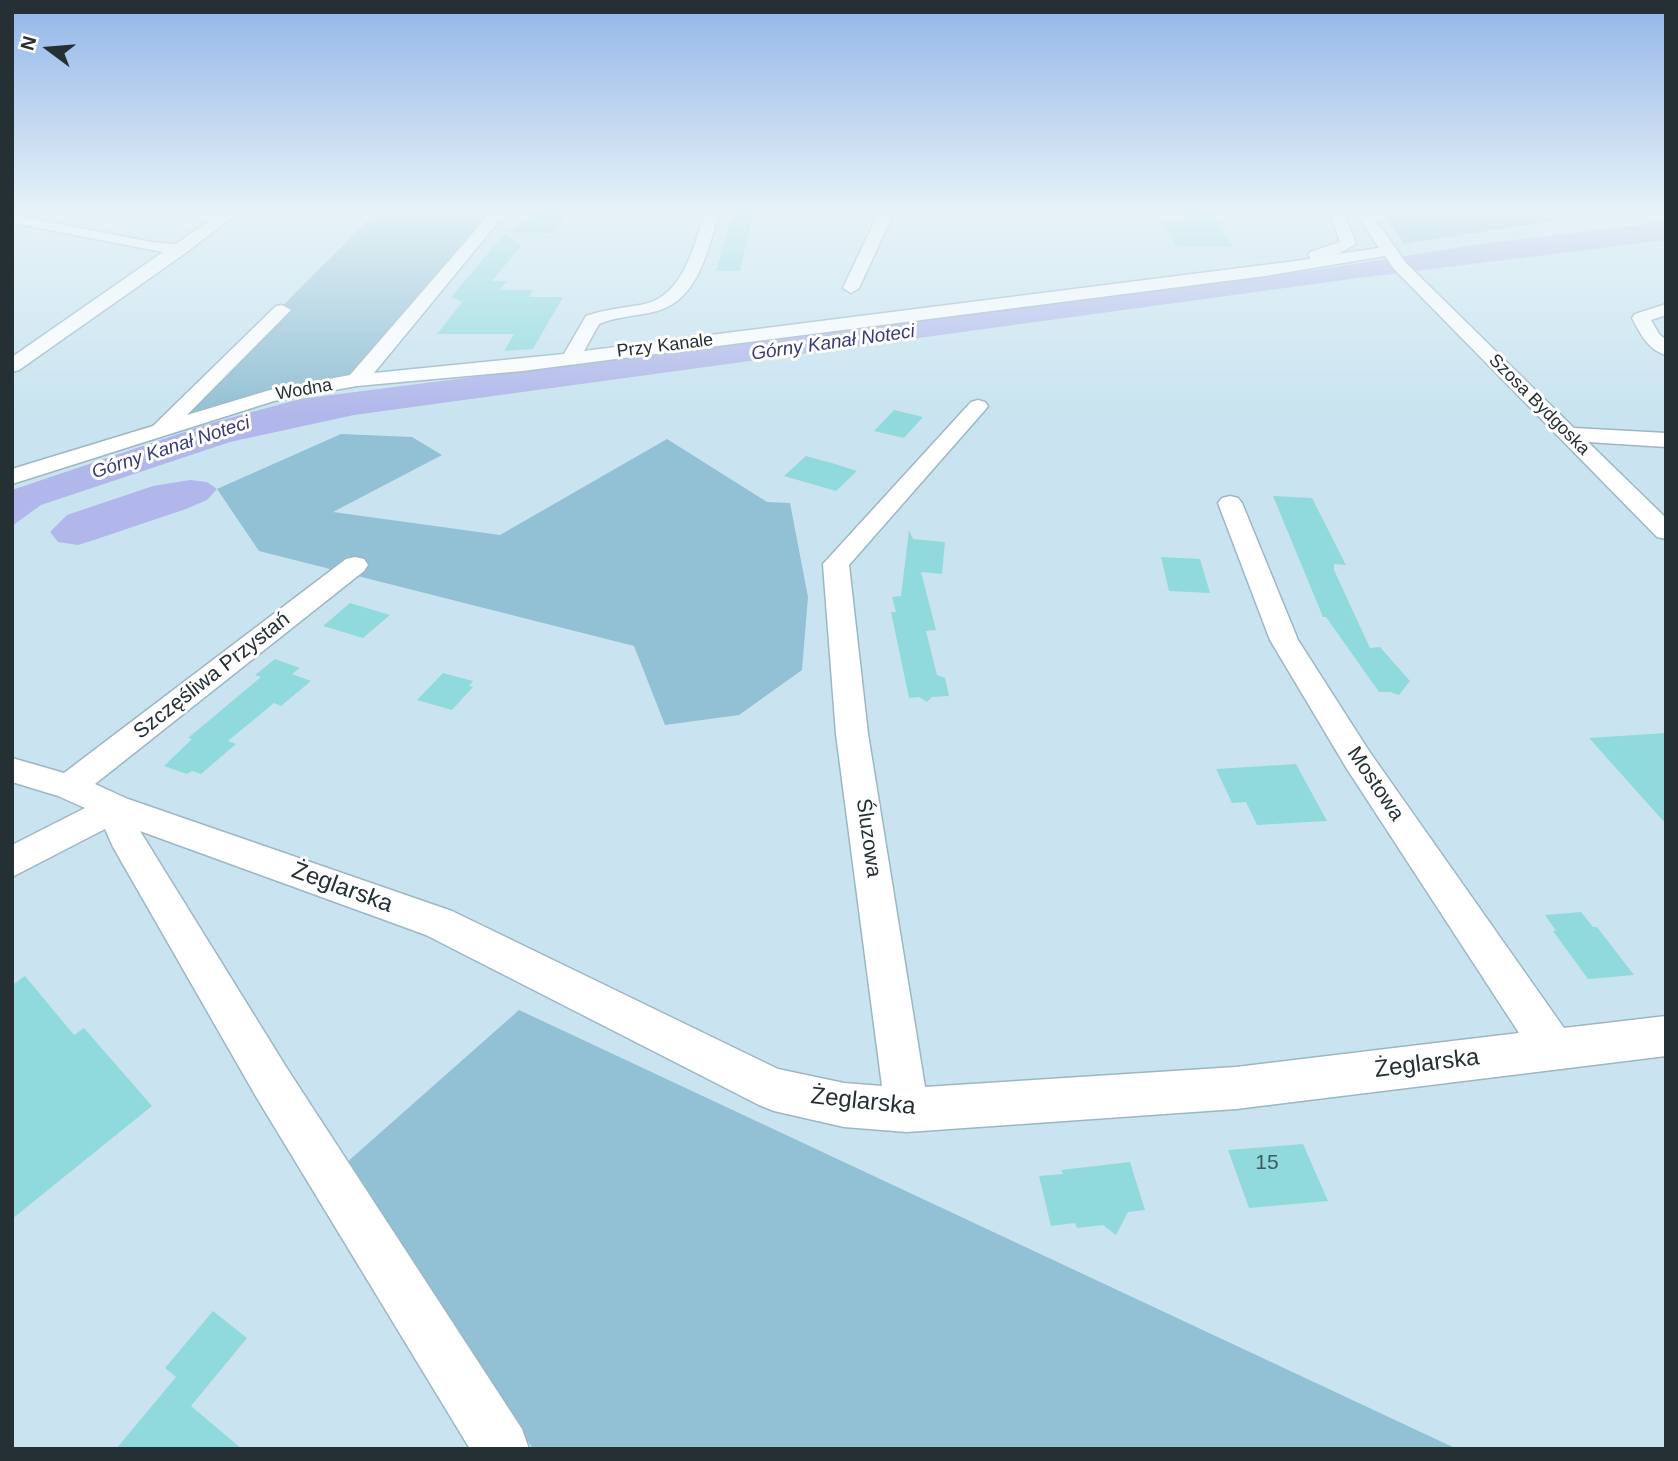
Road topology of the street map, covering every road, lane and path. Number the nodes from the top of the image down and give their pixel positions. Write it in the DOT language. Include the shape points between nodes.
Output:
graph roads {
  1 [pos="139,278"];
  2 [pos="443,278"];
  3 [pos="688,278"];
  4 [pos="856,278"];
  5 [pos="1207,278"];
  6 [pos="1412,278"];
  7 [pos="851,288"];
  8 [pos="1666,309"];
  9 [pos="282,310"];
  10 [pos="600,316"];
  11 [pos="661,346"];
  12 [pos="1666,349"];
  13 [pos="571,358"];
  14 [pos="12,366"];
  15 [pos="357,380"];
  16 [pos="978,406"];
  17 [pos="160,429"];
  18 [pos="1568,434"];
  19 [pos="1666,440"];
  20 [pos="12,477"];
  21 [pos="1230,503"];
  22 [pos="1666,532"];
  23 [pos="355,565"];
  24 [pos="12,770"];
  25 [pos="69,787"];
  26 [pos="116,808"];
  27 [pos="12,862"];
  28 [pos="1666,1036"];
  29 [pos="1553,1048"];
  30 [pos="907,1110"];
  31 [pos="502,1449"];
  1 -- 14 [label="street"];
  2 -- 15 [label="street"];
  3 -- 10 [label="street" via="678,294 657,306"];
  4 -- 7 [label="street"];
  5 -- 11 [label="street, Przy Kanale"];
  6 -- 18 [label="street, Szosa Bydgoska"];
  8 -- 12 [label="street" via="1641,318 1651,337"];
  9 -- 17 [label="street"];
  10 -- 11 [label="street"];
  10 -- 13 [label="street" via="592,320"];
  11 -- 13 [label="street, Przy Kanale"];
  13 -- 15 [label="street, Przy Kanale"];
  15 -- 17 [label="street, Wodna" via="270,396"];
  16 -- 30 [label="street, Śluzowa" via="836,564 852,734"];
  17 -- 20 [label="street, Wodna"];
  18 -- 19 [label="street"];
  18 -- 22 [label="street, Szosa Bydgoska"];
  21 -- 29 [label="street, Mostowa" via="1284,640 1358,760"];
  23 -- 25 [label="street, Szczęśliwa Przystań"];
  24 -- 25 [label="street, Żeglarska"];
  25 -- 26 [label="street, Żeglarska"];
  26 -- 27 [label="street"];
  26 -- 30 [label="street, Żeglarska" via="439,922 774,1090 844,1105"];
  26 -- 31 [label="street" via="125,837 273,1085"];
  28 -- 29 [label="street, Żeglarska"];
  29 -- 30 [label="street, Żeglarska" via="1236,1088"];
}
